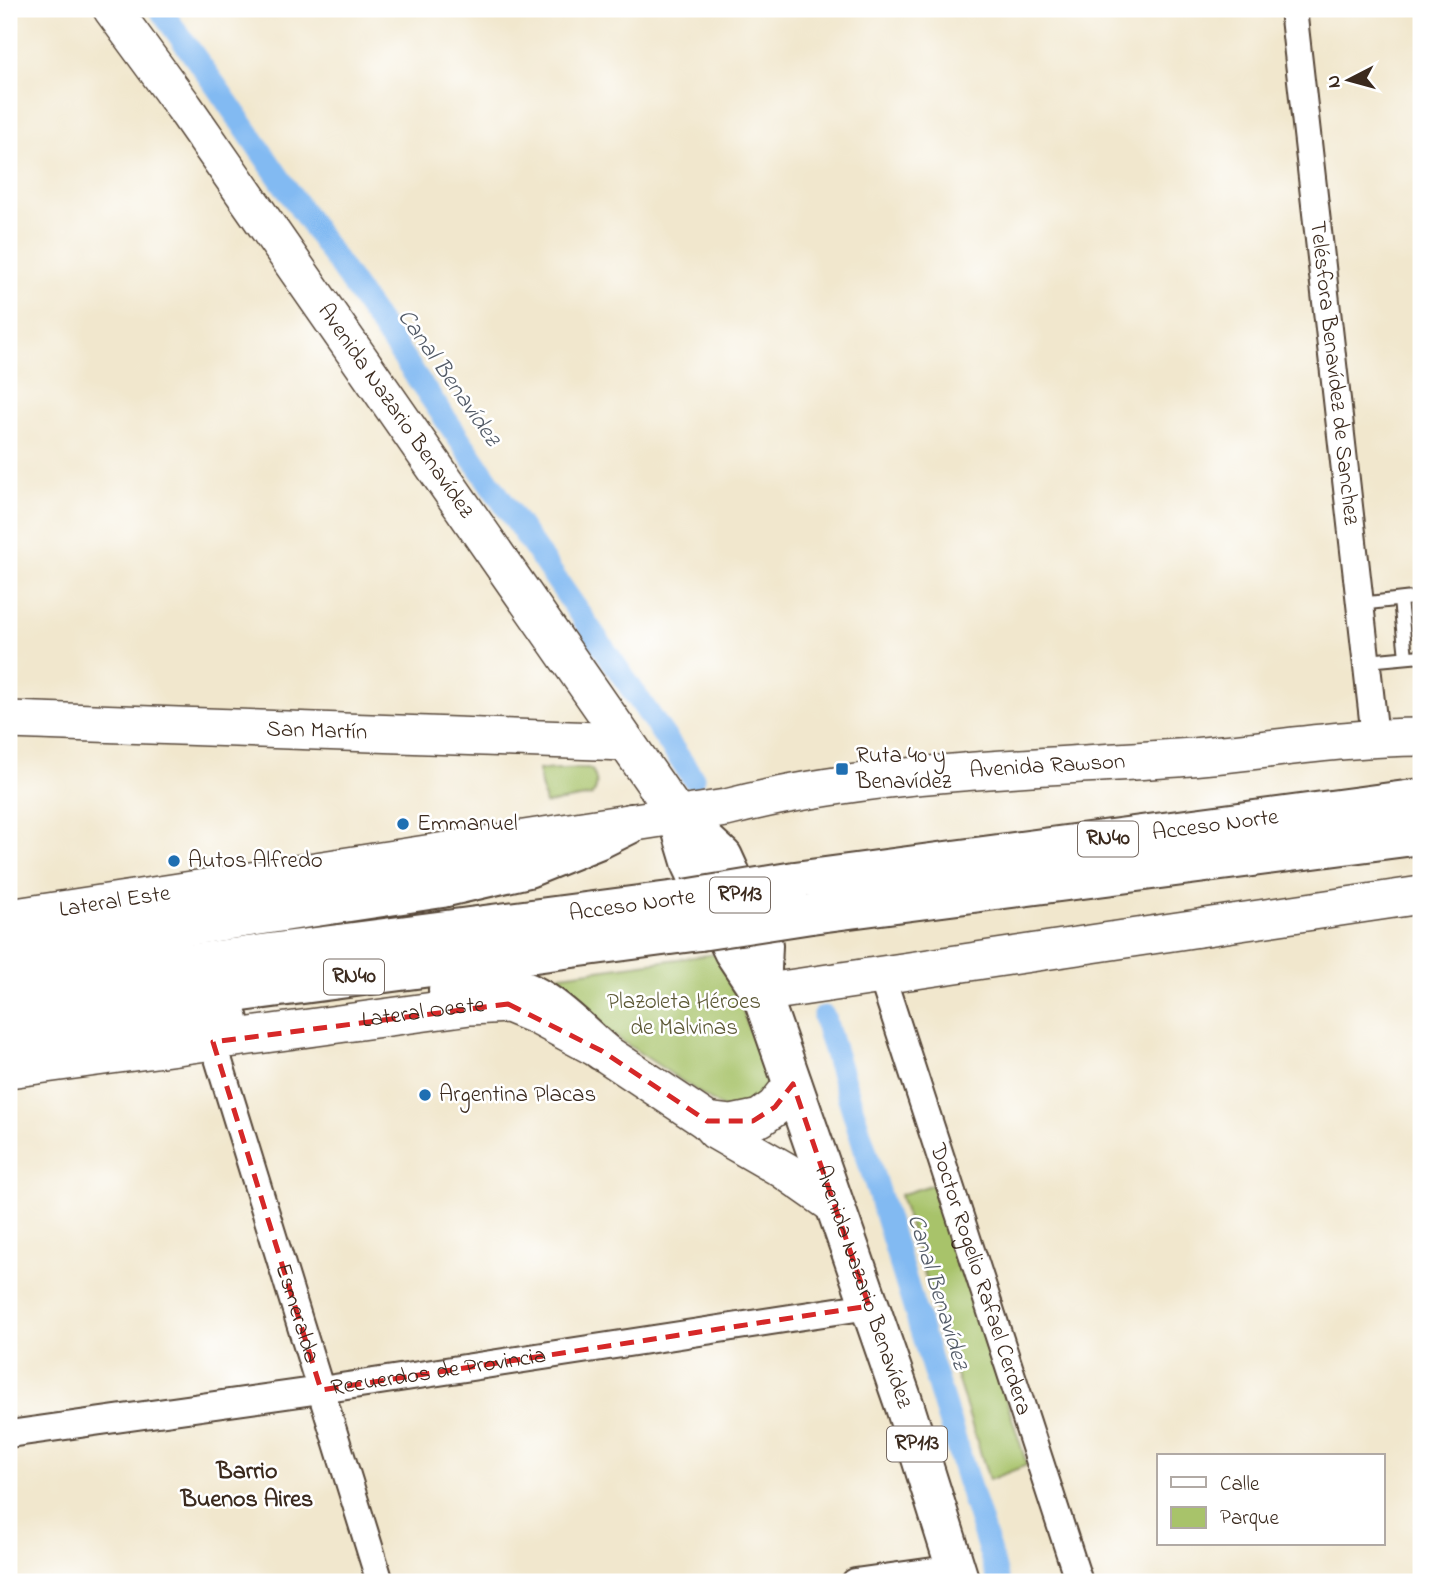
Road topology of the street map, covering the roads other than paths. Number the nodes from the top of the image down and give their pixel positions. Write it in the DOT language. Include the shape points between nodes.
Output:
graph roads {
  1 [pos="112,9"];
  2 [pos="1293,9"];
  3 [pos="1421,598"];
  4 [pos="1399,600"];
  5 [pos="1360,604"];
  6 [pos="1421,613"];
  7 [pos="1421,656"];
  8 [pos="1406,657"];
  9 [pos="1367,661"];
  10 [pos="9,720"];
  11 [pos="1375,737"];
  12 [pos="1421,737"];
  13 [pos="626,742"];
  14 [pos="1421,798"];
  15 [pos="677,815"];
  16 [pos="632,823"];
  17 [pos="1421,835"];
  18 [pos="1421,895"];
  19 [pos="803,898"];
  20 [pos="692,915"];
  21 [pos="9,918"];
  22 [pos="9,953"];
  23 [pos="882,977"];
  24 [pos="9,987"];
  25 [pos="761,993"];
  26 [pos="9,1023"];
  27 [pos="213,1042"];
  28 [pos="9,1051"];
  29 [pos="602,1051"];
  30 [pos="9,1069"];
  31 [pos="793,1084"];
  32 [pos="706,1121"];
  33 [pos="834,1205"];
  34 [pos="869,1306"];
  35 [pos="321,1390"];
  36 [pos="9,1434"];
  37 [pos="957,1575"];
  38 [pos="380,1582"];
  39 [pos="855,1582"];
  40 [pos="1079,1582"];
  1 -- 13 [label="street, Avenida Nazario Benavídez / RP113"];
  2 -- 5 [label="street, Telésfora Benavídez de Sanchez"];
  3 -- 4 [label="lane"];
  3 -- 6 [label="lane"];
  4 -- 5 [label="lane"];
  4 -- 8 [label="lane"];
  5 -- 9 [label="street, Telésfora Benavídez de Sanchez"];
  7 -- 8 [label="lane"];
  8 -- 9 [label="lane"];
  9 -- 11 [label="street, Telésfora Benavídez de Sanchez"];
  10 -- 13 [label="street, San Martín"];
  11 -- 12 [label="street, Avenida Rawson"];
  11 -- 15 [label="street, Avenida Rawson" via="1180,758 929,775"];
  13 -- 15 [label="street, Avenida Nazario Benavídez / RP113"];
  14 -- 19 [label="main road, Acceso Norte / RN40"];
  15 -- 16 [label="street, Lateral Este"];
  15 -- 25 [label="main road, Avenida Nazario Benavídez / RP113" via="692,865 733,951"];
  16 -- 21 [label="street, Lateral Este"];
  16 -- 22 [label="main road" via="528,868 442,888"];
  17 -- 19 [label="main road, Acceso Norte / RN40"];
  18 -- 23 [label="street"];
  19 -- 20 [label="main road, Acceso Norte / RN40, bridge"];
  20 -- 24 [label="main road, Acceso Norte / RN40"];
  20 -- 26 [label="main road, Acceso Norte / RN40"];
  23 -- 25 [label="street"];
  23 -- 40 [label="street, Doctor Rogelio Rafael Cerdera"];
  25 -- 31 [label="main road, Avenida Nazario Benavídez / RP113"];
  27 -- 29 [label="street, Lateral Oeste" via="508,1004"];
  27 -- 30 [label="street, Lateral Oeste"];
  27 -- 35 [label="street, Esmeralda"];
  28 -- 29 [label="main road" via="496,985 547,1003"];
  29 -- 32 [label="street, Lateral Oeste"];
  31 -- 32 [label="street" via="760,1118 731,1124"];
  31 -- 33 [label="main road, Avenida Nazario Benavídez / RP113"];
  32 -- 33 [label="street, Lateral Oeste"];
  33 -- 34 [label="main road, Avenida Nazario Benavídez / RP113"];
  34 -- 35 [label="street, Recuerdos de Provincia"];
  34 -- 37 [label="main road, Avenida Nazario Benavídez / RP113"];
  35 -- 36 [label="street, Recuerdos de Provincia"];
  35 -- 38 [label="street, Esmeralda"];
  37 -- 39 [label="street"];
}
